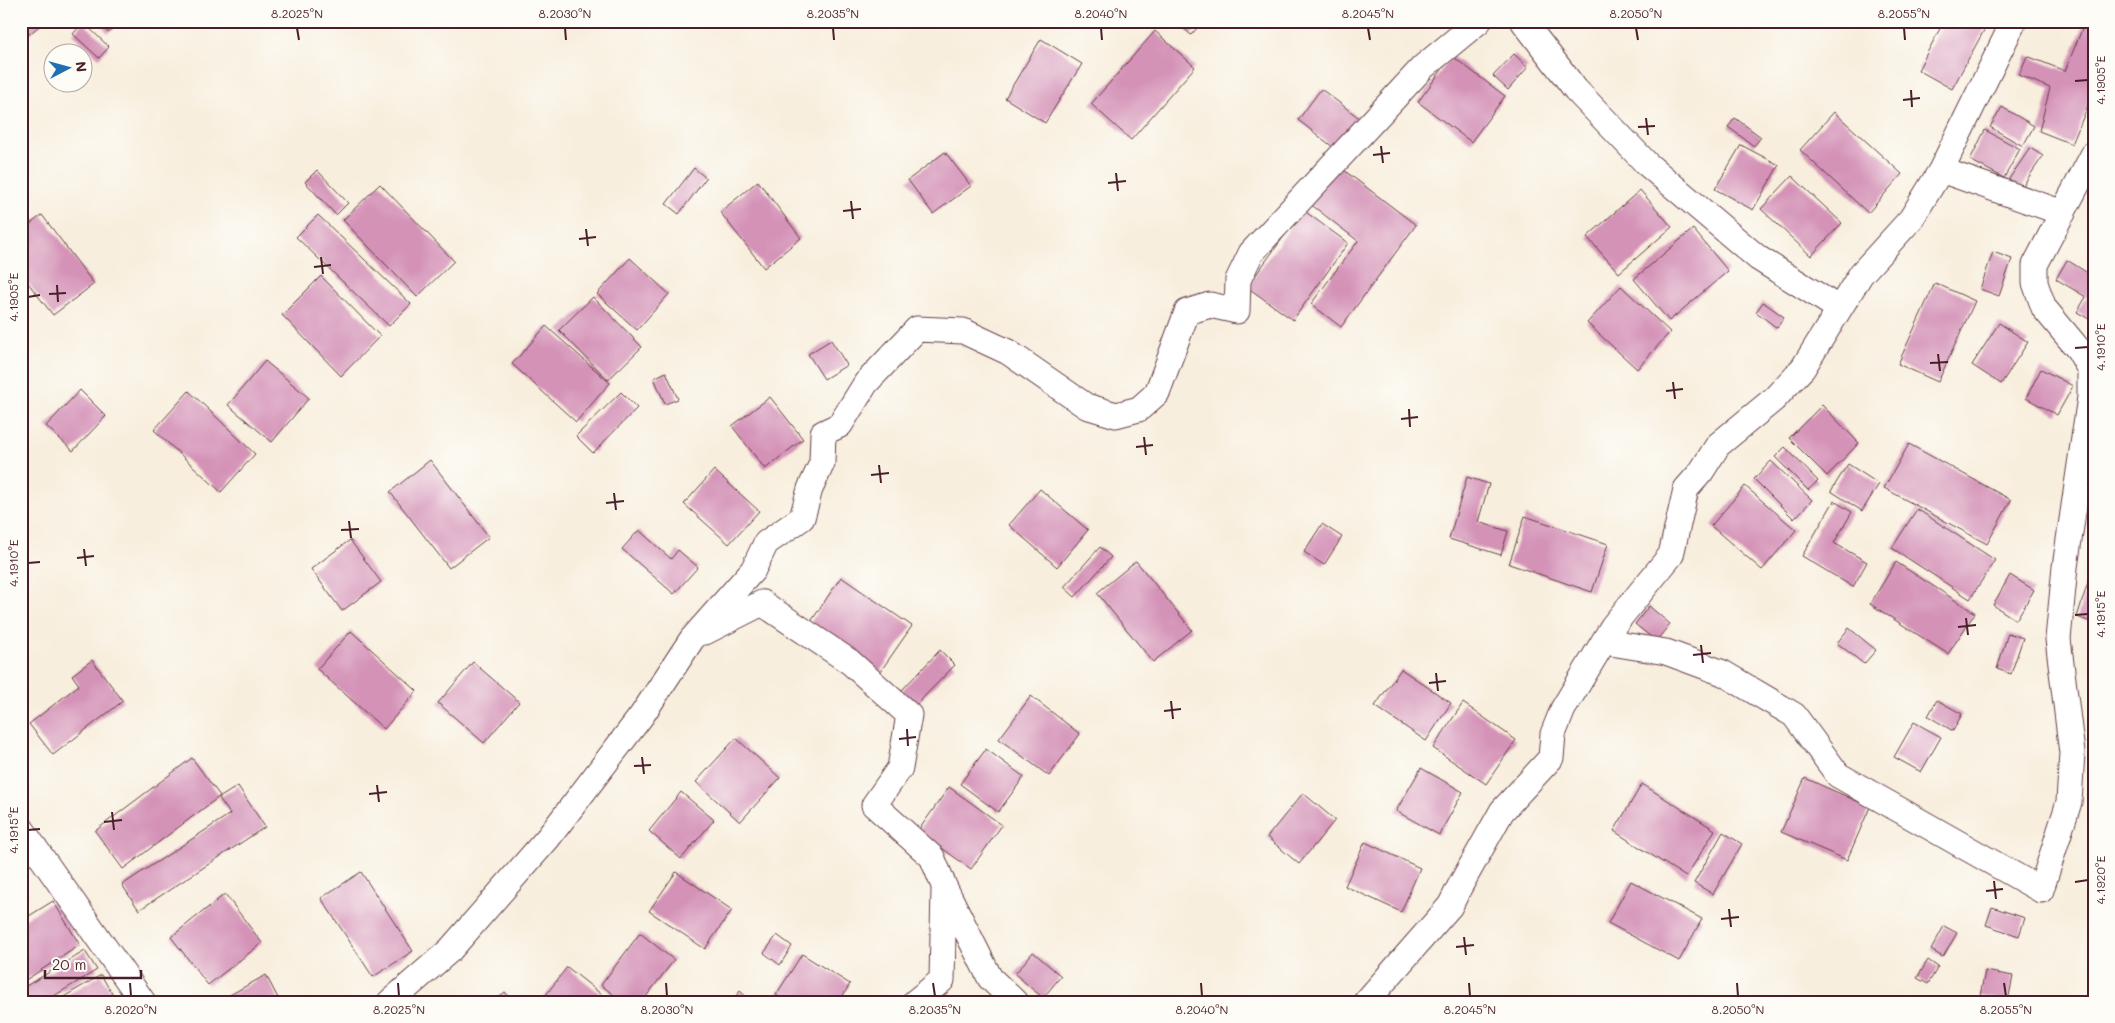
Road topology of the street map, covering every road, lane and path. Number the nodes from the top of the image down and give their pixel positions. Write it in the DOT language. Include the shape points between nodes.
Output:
graph roads {
  1 [pos="1479,21"];
  2 [pos="1523,21"];
  3 [pos="2014,21"];
  4 [pos="2094,153"];
  5 [pos="1941,170"];
  6 [pos="2063,213"];
  7 [pos="1838,308"];
  8 [pos="1613,626"];
  9 [pos="692,639"];
  10 [pos="2083,760"];
  11 [pos="21,828"];
  12 [pos="944,886"];
  13 [pos="1369,1000"];
  14 [pos="142,1002"];
  15 [pos="390,1002"];
  16 [pos="915,1002"];
  17 [pos="1016,1002"];
  1 -- 9 [label="street" via="1423,67 1251,253 1238,280 1236,312 1210,305 1187,312 1157,393 1139,409 1116,415 1086,406 1008,352 963,331 917,329 866,384 840,425 823,433 822,463 802,518 766,543 753,570"];
  2 -- 7 [label="street" via="1576,90 1647,164 1758,258"];
  3 -- 5 [label="street"];
  4 -- 6 [label="street"];
  5 -- 6 [label="street"];
  5 -- 7 [label="street" via="1911,219 1861,274"];
  6 -- 10 [label="street" via="2036,265 2035,283 2044,308 2079,350 2090,370 2090,397 2058,639"];
  7 -- 8 [label="street" via="1803,368 1774,399 1718,445 1686,489 1671,555"];
  8 -- 10 [label="street" via="1611,643 1666,652 1723,673 1794,715 1838,775 2041,890"];
  8 -- 13 [label="street" via="1563,709 1552,734 1551,758 1502,811 1450,906"];
  9 -- 12 [label="street" via="762,602 850,662 910,715 900,768 874,805 932,857"];
  9 -- 15 [label="street" via="642,716 548,838 450,950"];
  11 -- 14 [label="street"];
  12 -- 16 [label="street" via="942,980"];
  12 -- 17 [label="street" via="990,978"];
}
